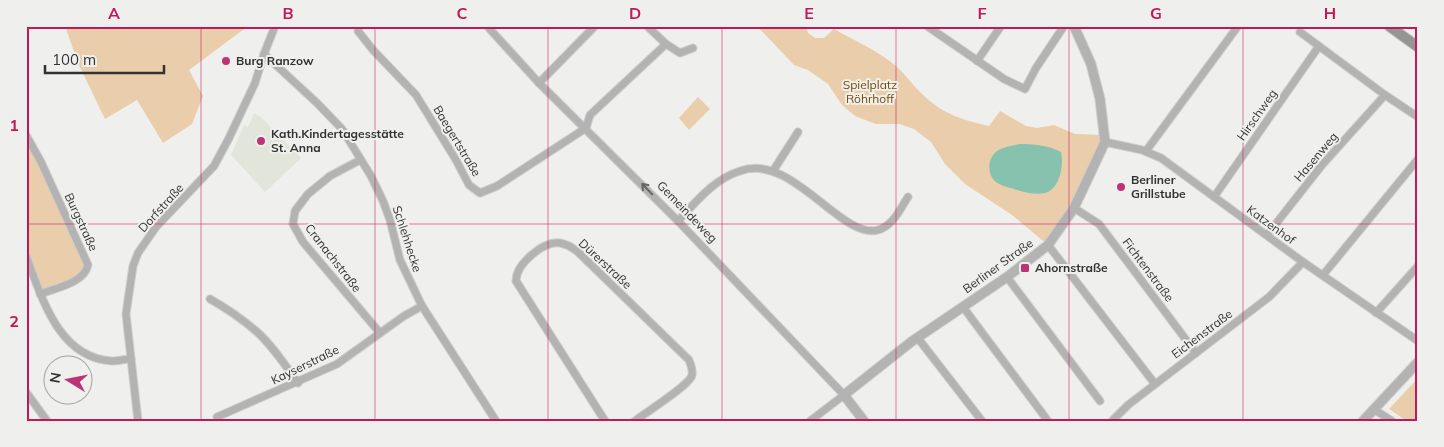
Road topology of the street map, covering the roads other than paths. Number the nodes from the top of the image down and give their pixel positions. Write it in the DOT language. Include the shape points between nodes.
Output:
graph roads {
  1 [pos="275,26"];
  2 [pos="359,26"];
  3 [pos="595,26"];
  4 [pos="647,26"];
  5 [pos="926,26"];
  6 [pos="1002,26"];
  7 [pos="1064,26"];
  8 [pos="1074,26"];
  9 [pos="1238,26"];
  10 [pos="1389,26"];
  11 [pos="491,28"];
  12 [pos="937,29"];
  13 [pos="1300,32"];
  14 [pos="666,44"];
  15 [pos="1319,46"];
  16 [pos="1418,47"];
  17 [pos="693,48"];
  18 [pos="264,54"];
  19 [pos="978,61"];
  20 [pos="539,83"];
  21 [pos="1385,95"];
  22 [pos="1418,116"];
  23 [pos="586,128"];
  24 [pos="798,132"];
  25 [pos="26,135"];
  26 [pos="1105,142"];
  27 [pos="1146,151"];
  28 [pos="1418,159"];
  29 [pos="360,160"];
  30 [pos="773,171"];
  31 [pos="908,197"];
  32 [pos="1214,197"];
  33 [pos="1074,208"];
  34 [pos="678,221"];
  35 [pos="1267,235"];
  36 [pos="1048,245"];
  37 [pos="26,256"];
  38 [pos="1303,262"];
  39 [pos="1418,266"];
  40 [pos="1323,275"];
  41 [pos="1007,277"];
  42 [pos="40,294"];
  43 [pos="210,299"];
  44 [pos="422,306"];
  45 [pos="962,307"];
  46 [pos="1376,313"];
  47 [pos="380,334"];
  48 [pos="917,338"];
  49 [pos="1418,341"];
  50 [pos="1196,353"];
  51 [pos="131,359"];
  52 [pos="1418,362"];
  53 [pos="298,383"];
  54 [pos="1155,384"];
  55 [pos="26,392"];
  56 [pos="844,395"];
  57 [pos="1100,400"];
  58 [pos="1374,410"];
  59 [pos="217,417"];
  60 [pos="47,421"];
  61 [pos="138,421"];
  62 [pos="496,421"];
  63 [pos="605,421"];
  64 [pos="634,421"];
  65 [pos="810,421"];
  66 [pos="864,421"];
  67 [pos="982,421"];
  68 [pos="1048,421"];
  69 [pos="1112,421"];
  70 [pos="1363,421"];
  71 [pos="1392,421"];
  1 -- 18 [label="street, Dorfstraße"];
  2 -- 23 [label="street, Baegertstraße" via="358,31 373,50 416,95 474,190 480,192 496,186"];
  3 -- 20 [label="street"];
  4 -- 14 [label="street"];
  5 -- 12 [label="street"];
  6 -- 19 [label="street"];
  7 -- 19 [label="street" via="1025,89"];
  8 -- 26 [label="street" via="1091,64 1100,99"];
  9 -- 27 [label="street"];
  10 -- 16 [label="main road"];
  11 -- 20 [label="street, Gemeindeweg"];
  12 -- 19 [label="street"];
  13 -- 15 [label="street"];
  14 -- 17 [label="street" via="680,53"];
  14 -- 23 [label="street" via="590,115"];
  15 -- 21 [label="street"];
  15 -- 32 [label="street, Hirschweg"];
  18 -- 29 [label="street, Schlehhecke" via="342,129"];
  18 -- 51 [label="street, Dorfstraße" via="255,83 214,166 156,227 138,253 130,280 126,314"];
  20 -- 23 [label="street, Gemeindeweg"];
  21 -- 22 [label="street"];
  21 -- 35 [label="street, Hasenweg" via="1322,165"];
  34 -- 23 [label="street, Gemeindeweg, one-way"];
  24 -- 30 [label="street"];
  25 -- 42 [label="street, Burgstraße" via="88,265 81,278"];
  26 -- 27 [label="street, Katzenhof"];
  26 -- 33 [label="street, Berliner Straße"];
  27 -- 32 [label="street, Katzenhof" via="1161,158"];
  28 -- 40 [label="street"];
  29 -- 44 [label="street, Schlehhecke" via="382,201 400,260"];
  29 -- 47 [label="street, Cranachstraße" via="330,176 308,194 295,211 293,224 304,242"];
  30 -- 31 [label="street" via="853,225 867,230 886,226"];
  30 -- 34 [label="street" via="740,170 705,193"];
  32 -- 35 [label="street, Katzenhof"];
  33 -- 36 [label="street, Berliner Straße"];
  33 -- 50 [label="street, Fichtenstraße" via="1098,224"];
  34 -- 56 [label="street, Gemeindeweg"];
  35 -- 38 [label="street, Katzenhof"];
  36 -- 41 [label="street, Berliner Straße"];
  36 -- 54 [label="street"];
  37 -- 42 [label="street"];
  38 -- 40 [label="street, Katzenhof"];
  38 -- 50 [label="street, Eichenstraße" via="1269,297"];
  39 -- 46 [label="street"];
  40 -- 46 [label="street, Katzenhof"];
  41 -- 45 [label="street, Berliner Straße"];
  41 -- 57 [label="street"];
  42 -- 51 [label="street" via="60,331 77,349 95,358 112,361"];
  43 -- 53 [label="street" via="257,331"];
  44 -- 47 [label="street, Kayserstraße"];
  44 -- 62 [label="street, Schlehhecke"];
  45 -- 48 [label="street, Berliner Straße"];
  45 -- 68 [label="street"];
  46 -- 49 [label="street, Katzenhof"];
  47 -- 53 [label="street, Kayserstraße" via="337,364"];
  48 -- 56 [label="street, Berliner Straße"];
  48 -- 67 [label="street"];
  50 -- 54 [label="street, Eichenstraße"];
  51 -- 61 [label="street, Dorfstraße"];
  52 -- 58 [label="street"];
  53 -- 59 [label="street, Kayserstraße"];
  54 -- 69 [label="street, Eichenstraße"];
  55 -- 60 [label="street"];
  56 -- 65 [label="street"];
  56 -- 66 [label="street, Gemeindeweg"];
  58 -- 70 [label="street"];
  58 -- 71 [label="street"];
  63 -- 64 [label="street, Dürerstraße" via="516,282 521,265 553,243 566,244 578,252 692,367 686,384"];
}
